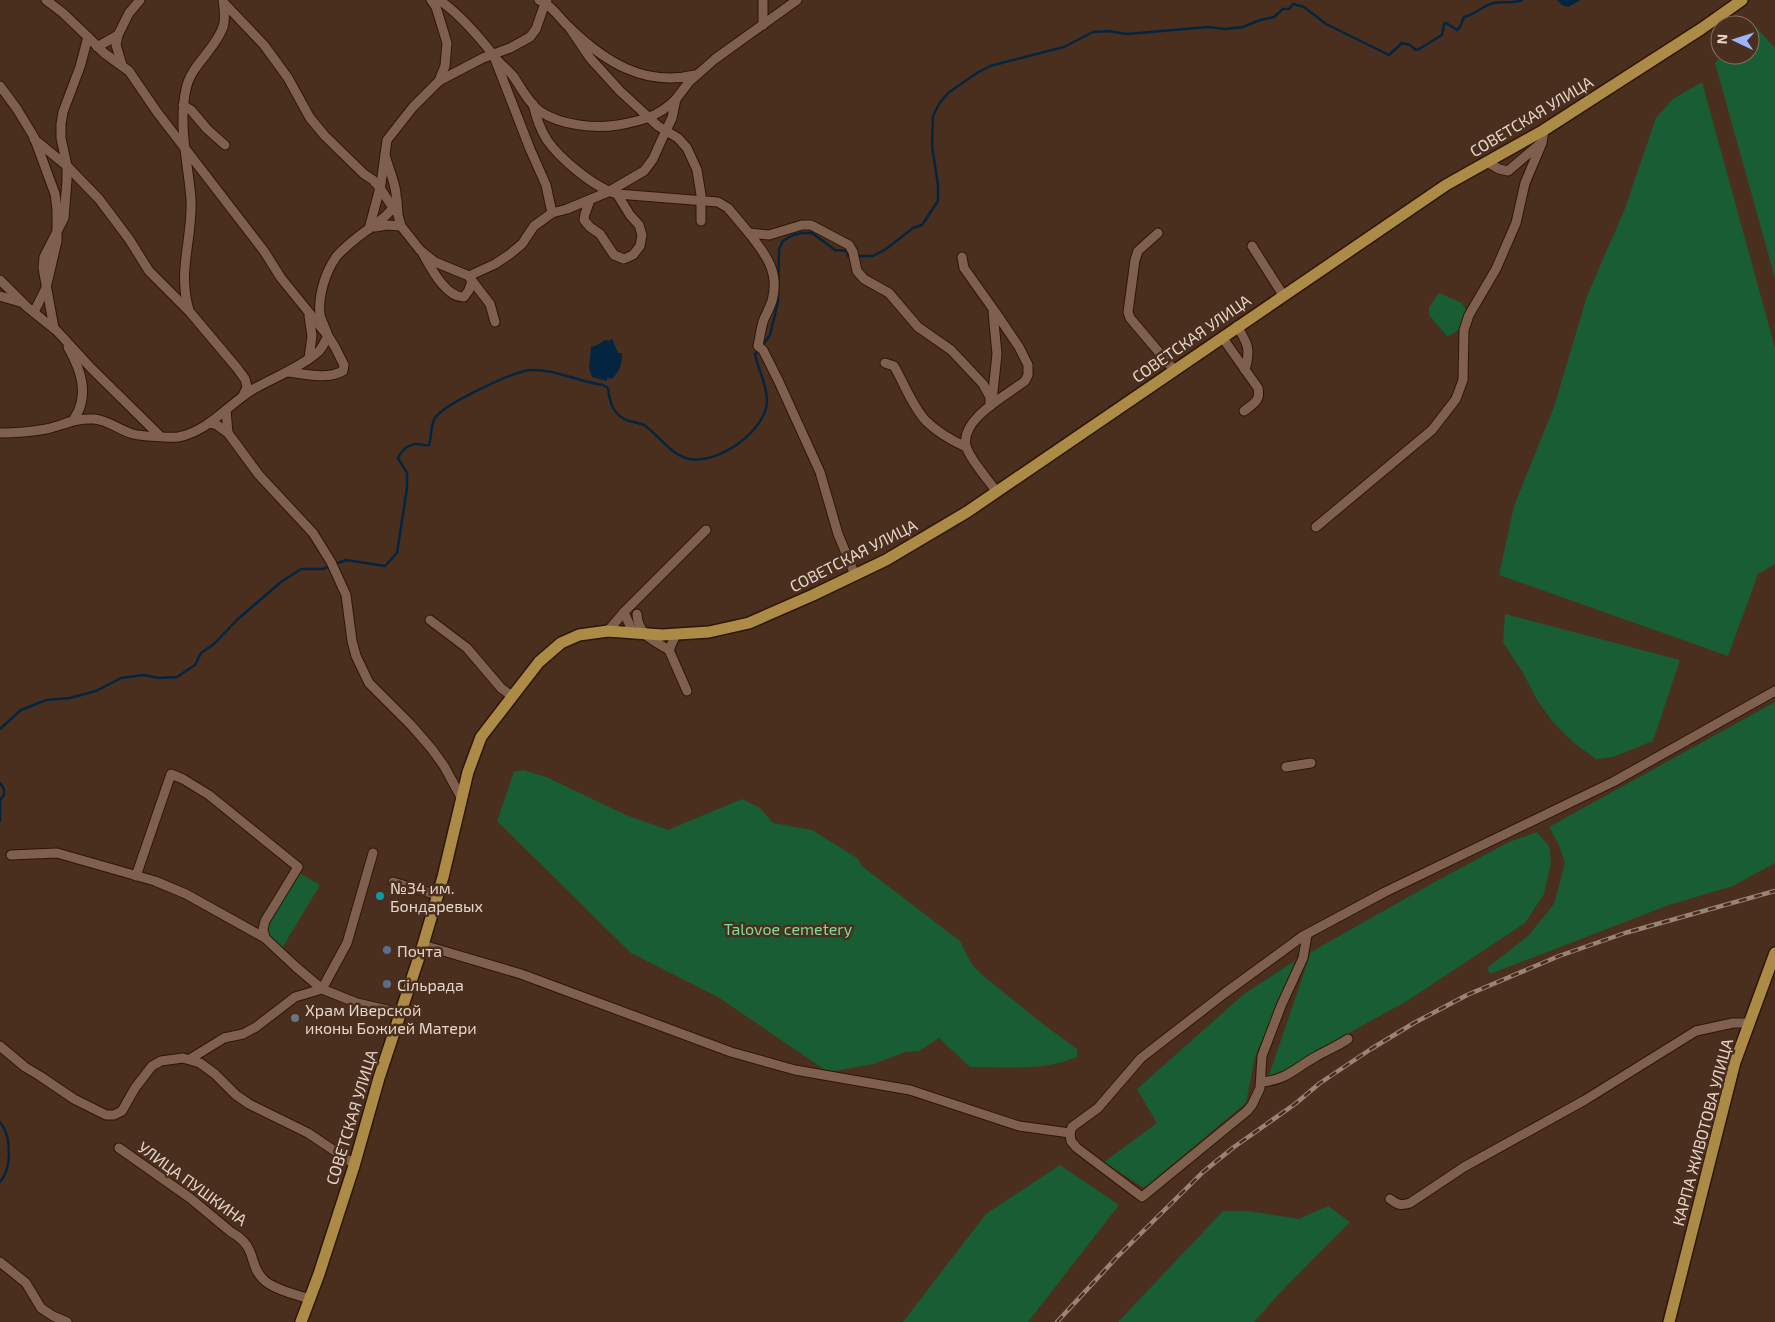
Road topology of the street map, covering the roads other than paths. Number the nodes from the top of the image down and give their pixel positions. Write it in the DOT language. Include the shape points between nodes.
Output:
graph roads {
  1 [pos="46,0"];
  2 [pos="55,0"];
  3 [pos="140,0"];
  4 [pos="763,0"];
  5 [pos="797,0"];
  6 [pos="1742,0"];
  7 [pos="223,1"];
  8 [pos="544,1"];
  9 [pos="436,2"];
  10 [pos="58,9"];
  11 [pos="763,25"];
  12 [pos="569,27"];
  13 [pos="118,35"];
  14 [pos="88,38"];
  15 [pos="97,47"];
  16 [pos="494,55"];
  17 [pos="122,65"];
  18 [pos="695,75"];
  19 [pos="439,82"];
  20 [pos="0,86"];
  21 [pos="676,99"];
  22 [pos="533,104"];
  23 [pos="183,105"];
  24 [pos="650,118"];
  25 [pos="1544,130"];
  26 [pos="666,131"];
  27 [pos="34,139"];
  28 [pos="1542,143"];
  29 [pos="225,145"];
  30 [pos="184,146"];
  31 [pos="385,156"];
  32 [pos="1487,162"];
  33 [pos="67,166"];
  34 [pos="1515,166"];
  35 [pos="1527,178"];
  36 [pos="380,188"];
  37 [pos="613,193"];
  38 [pos="590,200"];
  39 [pos="701,200"];
  40 [pos="395,212"];
  41 [pos="552,213"];
  42 [pos="701,221"];
  43 [pos="401,226"];
  44 [pos="370,229"];
  45 [pos="749,233"];
  46 [pos="1158,233"];
  47 [pos="57,235"];
  48 [pos="1252,246"];
  49 [pos="420,250"];
  50 [pos="962,257"];
  51 [pos="471,278"];
  52 [pos="0,280"];
  53 [pos="47,287"];
  54 [pos="1283,295"];
  55 [pos="0,296"];
  56 [pos="23,303"];
  57 [pos="993,308"];
  58 [pos="189,311"];
  59 [pos="34,312"];
  60 [pos="309,315"];
  61 [pos="495,322"];
  62 [pos="1238,326"];
  63 [pos="55,329"];
  64 [pos="328,336"];
  65 [pos="1222,337"];
  66 [pos="309,358"];
  67 [pos="885,363"];
  68 [pos="1174,370"];
  69 [pos="1246,370"];
  70 [pos="288,372"];
  71 [pos="243,396"];
  72 [pos="990,406"];
  73 [pos="226,410"];
  74 [pos="1244,411"];
  75 [pos="74,419"];
  76 [pos="209,423"];
  77 [pos="0,433"];
  78 [pos="228,433"];
  79 [pos="160,436"];
  80 [pos="966,447"];
  81 [pos="996,491"];
  82 [pos="1316,527"];
  83 [pos="706,530"];
  84 [pos="855,575"];
  85 [pos="624,612"];
  86 [pos="637,614"];
  87 [pos="430,620"];
  88 [pos="608,631"];
  89 [pos="638,633"];
  90 [pos="676,634"];
  91 [pos="669,650"];
  92 [pos="687,691"];
  93 [pos="1775,691"];
  94 [pos="512,696"];
  95 [pos="1310,763"];
  96 [pos="1286,767"];
  97 [pos="462,799"];
  98 [pos="373,853"];
  99 [pos="11,855"];
  100 [pos="136,876"];
  101 [pos="393,882"];
  102 [pos="438,895"];
  103 [pos="1307,935"];
  104 [pos="265,938"];
  105 [pos="423,945"];
  106 [pos="1775,953"];
  107 [pos="322,989"];
  108 [pos="400,1013"];
  109 [pos="1750,1022"];
  110 [pos="1348,1039"];
  111 [pos="0,1046"];
  112 [pos="200,1058"];
  113 [pos="1260,1082"];
  114 [pos="1070,1133"];
  115 [pos="119,1148"];
  116 [pos="354,1164"];
  117 [pos="1390,1199"];
  118 [pos="0,1262"];
  119 [pos="310,1299"];
  120 [pos="67,1322"];
  121 [pos="301,1322"];
  122 [pos="1670,1322"];
  1 -- 10 [label="street"];
  2 -- 10 [label="street"];
  3 -- 13 [label="street"];
  4 -- 11 [label="street"];
  5 -- 11 [label="street"];
  6 -- 25 [label="main road, СОВЕТСКАЯ УЛИЦА"];
  7 -- 23 [label="street" via="223,26 186,86"];
  7 -- 36 [label="street" via="264,45 325,136"];
  8 -- 12 [label="street"];
  8 -- 16 [label="street" via="536,29 530,37"];
  9 -- 16 [label="street" via="487,45"];
  9 -- 19 [label="street" via="446,43 445,66"];
  10 -- 14 [label="street"];
  11 -- 18 [label="street"];
  12 -- 18 [label="street" via="609,58 638,74 667,80"];
  12 -- 24 [label="street" via="603,73"];
  13 -- 15 [label="street"];
  13 -- 17 [label="street" via="116,45"];
  14 -- 15 [label="street"];
  14 -- 33 [label="street" via="63,112 61,138"];
  15 -- 17 [label="street"];
  16 -- 19 [label="street"];
  16 -- 22 [label="street"];
  16 -- 41 [label="street" via="546,185"];
  17 -- 30 [label="street"];
  18 -- 21 [label="street"];
  19 -- 31 [label="street" via="397,127 388,140"];
  20 -- 27 [label="street"];
  21 -- 24 [label="street"];
  21 -- 26 [label="street"];
  22 -- 24 [label="street" via="554,118 596,126"];
  22 -- 37 [label="street" via="540,129 548,142 573,167"];
  23 -- 29 [label="street"];
  23 -- 30 [label="street"];
  24 -- 26 [label="street"];
  25 -- 28 [label="street"];
  25 -- 32 [label="main road, СОВЕТСКАЯ УЛИЦА"];
  26 -- 37 [label="street" via="644,171"];
  26 -- 39 [label="street" via="687,148 698,170"];
  27 -- 33 [label="street"];
  27 -- 47 [label="street" via="55,194"];
  28 -- 34 [label="street"];
  28 -- 35 [label="street"];
  30 -- 58 [label="street" via="191,201 183,282"];
  30 -- 60 [label="street"];
  31 -- 36 [label="street"];
  31 -- 40 [label="street" via="397,197"];
  32 -- 34 [label="street" via="1499,170 1508,171"];
  32 -- 54 [label="main road, СОВЕТСКАЯ УЛИЦА" via="1446,185"];
  33 -- 47 [label="street" via="64,218"];
  33 -- 58 [label="street" via="114,218 149,270"];
  34 -- 35 [label="street"];
  35 -- 82 [label="street" via="1516,223 1464,330 1463,380 1456,399 1432,430"];
  36 -- 40 [label="street"];
  36 -- 44 [label="street"];
  37 -- 38 [label="street"];
  37 -- 38 [label="street" via="639,225 642,235 633,256 624,259 614,255 600,234 584,220"];
  37 -- 39 [label="street"];
  38 -- 41 [label="street"];
  39 -- 42 [label="street"];
  39 -- 45 [label="street" via="718,202 728,208"];
  40 -- 43 [label="street"];
  40 -- 44 [label="street"];
  41 -- 51 [label="street" via="534,226 522,244 510,254"];
  43 -- 44 [label="street"];
  43 -- 49 [label="street"];
  44 -- 64 [label="street" via="336,258 322,288 321,317"];
  45 -- 72 [label="street" via="769,235 811,225 849,245 857,271 864,279 889,293 918,327 951,350 973,372 990,397"];
  45 -- 84 [label="street" via="773,269 774,279 772,301 763,320 760,348 820,472 838,534"];
  46 -- 68 [label="street" via="1138,251 1128,312"];
  47 -- 53 [label="street"];
  48 -- 54 [label="street"];
  49 -- 51 [label="street" via="435,262"];
  49 -- 51 [label="street" via="449,292 457,297 464,297"];
  50 -- 57 [label="street" via="964,268"];
  51 -- 61 [label="street" via="490,304"];
  52 -- 56 [label="street"];
  53 -- 59 [label="street"];
  53 -- 63 [label="street"];
  54 -- 62 [label="main road, СОВЕТСКАЯ УЛИЦА"];
  55 -- 56 [label="street"];
  56 -- 59 [label="street"];
  57 -- 72 [label="street" via="997,354"];
  57 -- 72 [label="street" via="1025,359 1028,375"];
  58 -- 71 [label="street" via="246,379"];
  59 -- 63 [label="street"];
  60 -- 64 [label="street"];
  60 -- 66 [label="street" via="312,336"];
  62 -- 65 [label="main road, СОВЕТСКАЯ УЛИЦА"];
  62 -- 69 [label="street" via="1249,347"];
  63 -- 75 [label="street" via="81,375 83,393 80,411"];
  63 -- 79 [label="street"];
  64 -- 66 [label="street" via="319,352"];
  64 -- 70 [label="street" via="342,358 342,370 328,376"];
  65 -- 68 [label="main road, СОВЕТСКАЯ УЛИЦА"];
  65 -- 69 [label="street"];
  66 -- 70 [label="street"];
  67 -- 80 [label="street" via="894,366 927,421"];
  68 -- 81 [label="main road, СОВЕТСКАЯ УЛИЦА"];
  69 -- 74 [label="street" via="1260,395 1257,402"];
  70 -- 71 [label="street"];
  71 -- 73 [label="street"];
  72 -- 80 [label="street" via="972,422 966,434"];
  73 -- 76 [label="street"];
  73 -- 78 [label="street"];
  75 -- 77 [label="street" via="48,428"];
  75 -- 79 [label="street" via="96,419 134,434"];
  76 -- 78 [label="street"];
  76 -- 79 [label="street" via="176,438"];
  78 -- 97 [label="street" via="260,475 313,533 346,594 352,641 369,683 431,748"];
  80 -- 81 [label="street"];
  81 -- 84 [label="main road, СОВЕТСКАЯ УЛИЦА" via="909,547"];
  83 -- 85 [label="street"];
  84 -- 90 [label="main road, СОВЕТСКАЯ УЛИЦА" via="749,623 709,632"];
  85 -- 88 [label="street"];
  85 -- 89 [label="street"];
  86 -- 89 [label="street"];
  87 -- 94 [label="street" via="467,648"];
  88 -- 89 [label="main road, СОВЕТСКАЯ УЛИЦА"];
  88 -- 94 [label="main road, СОВЕТСКАЯ УЛИЦА" via="579,634 560,643 538,662"];
  89 -- 90 [label="main road, СОВЕТСКАЯ УЛИЦА"];
  89 -- 91 [label="street"];
  90 -- 91 [label="street"];
  91 -- 92 [label="street"];
  93 -- 103 [label="street" via="1613,782 1385,892"];
  94 -- 97 [label="main road, СОВЕТСКАЯ УЛИЦА" via="481,737"];
  95 -- 96 [label="street"];
  97 -- 102 [label="main road, СОВЕТСКАЯ УЛИЦА"];
  98 -- 107 [label="street" via="347,943"];
  99 -- 100 [label="street" via="57,853"];
  100 -- 104 [label="street" via="186,894"];
  100 -- 104 [label="street" via="171,774 209,795 298,867 265,921"];
  101 -- 102 [label="street"];
  102 -- 105 [label="main road, СОВЕТСКАЯ УЛИЦА"];
  103 -- 113 [label="street" via="1303,958 1262,1056"];
  103 -- 114 [label="street" via="1141,1058 1098,1108"];
  104 -- 107 [label="street"];
  105 -- 108 [label="main road, СОВЕТСКАЯ УЛИЦА"];
  105 -- 114 [label="street" via="520,974 731,1052 795,1070 910,1090 1019,1126"];
  106 -- 109 [label="main road, КАРПА ЖИВОТОВА УЛИЦА"];
  107 -- 108 [label="street" via="357,1004"];
  107 -- 112 [label="street" via="295,997 256,1027 211,1045"];
  108 -- 116 [label="main road, СОВЕТСКАЯ УЛИЦА"];
  109 -- 117 [label="street" via="1733,1022 1696,1031 1585,1100 1464,1167 1410,1203 1403,1206"];
  109 -- 122 [label="main road, КАРПА ЖИВОТОВА УЛИЦА" via="1735,1062"];
  110 -- 113 [label="street" via="1294,1072"];
  111 -- 112 [label="street" via="24,1068 106,1116 122,1110 152,1066 170,1060"];
  112 -- 116 [label="street" via="249,1104 308,1133"];
  113 -- 114 [label="street" via="1247,1111 1142,1197 1077,1148"];
  115 -- 119 [label="street, УЛИЦА ПУШКИНА" via="242,1238 264,1280"];
  116 -- 119 [label="main road, СОВЕТСКАЯ УЛИЦА"];
  118 -- 120 [label="street" via="26,1283 41,1308"];
  119 -- 121 [label="main road, СОВЕТСКАЯ УЛИЦА"];
}
